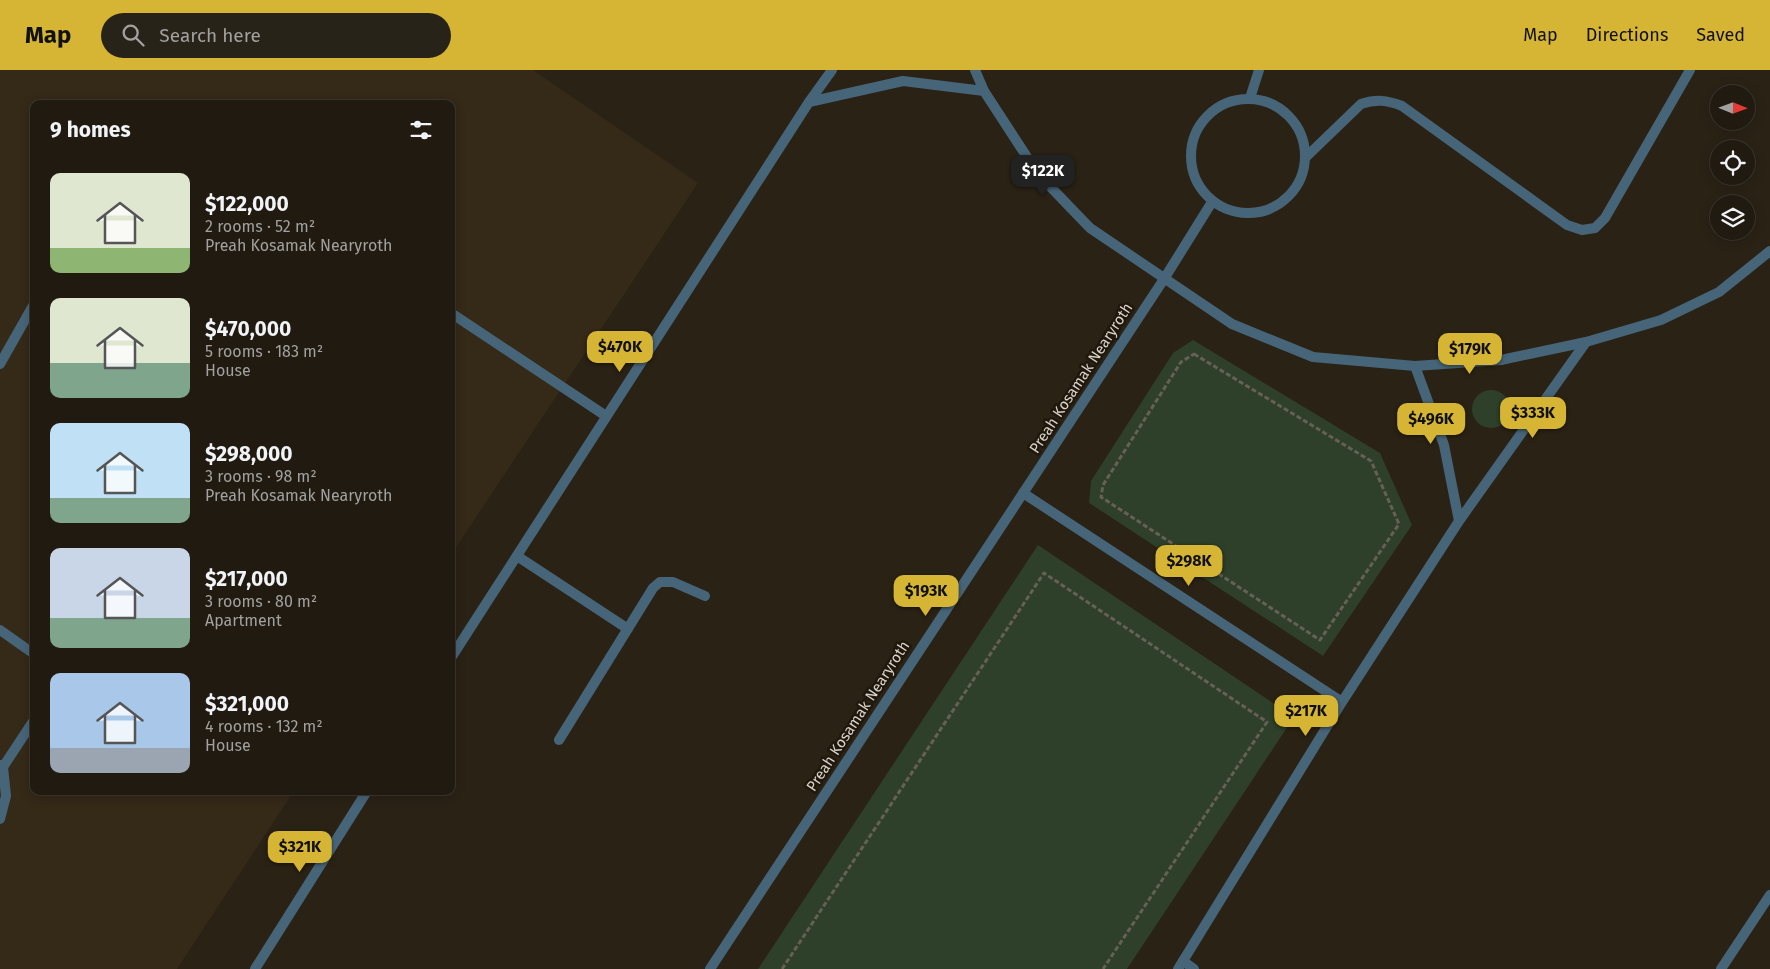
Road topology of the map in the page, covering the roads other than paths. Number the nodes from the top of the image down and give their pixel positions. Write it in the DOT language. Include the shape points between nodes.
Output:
graph roads {
  1 [pos="832,70"];
  2 [pos="975,70"];
  3 [pos="1260,70"];
  4 [pos="1690,70"];
  5 [pos="984,91"];
  6 [pos="1250,98"];
  7 [pos="809,102"];
  8 [pos="1305,158"];
  9 [pos="1212,202"];
  10 [pos="1770,251"];
  11 [pos="1164,279"];
  12 [pos="30,311"];
  13 [pos="455,316"];
  14 [pos="1586,342"];
  15 [pos="0,364"];
  16 [pos="1414,366"];
  17 [pos="606,416"];
  18 [pos="1023,493"];
  19 [pos="1459,521"];
  20 [pos="517,556"];
  21 [pos="705,596"];
  22 [pos="628,629"];
  23 [pos="0,630"];
  24 [pos="30,651"];
  25 [pos="455,652"];
  26 [pos="1342,702"];
  27 [pos="30,726"];
  28 [pos="559,740"];
  29 [pos="1,766"];
  30 [pos="364,795"];
  31 [pos="0,820"];
  32 [pos="1770,895"];
  33 [pos="1180,965"];
  34 [pos="255,969"];
  35 [pos="710,969"];
  36 [pos="1194,969"];
  37 [pos="1721,969"];
  1 -- 7 [label="street"];
  2 -- 5 [label="street"];
  3 -- 6 [label="street"];
  4 -- 8 [label="street" via="1605,218 1595,228 1582,230 1567,225 1402,106 1388,100 1361,104"];
  5 -- 7 [label="street" via="903,81"];
  5 -- 11 [label="street" via="1038,174 1090,228"];
  6 -- 8 [label="street" via="1267,102 1283,111 1295,124 1303,140"];
  6 -- 9 [label="street" via="1232,100 1215,108 1193,136 1190,154 1193,173 1200,189"];
  7 -- 17 [label="street"];
  8 -- 9 [label="street" via="1302,176 1293,192 1264,212 1228,211"];
  9 -- 11 [label="street, Preah Kosamak Nearyroth"];
  10 -- 14 [label="street" via="1719,292 1661,320"];
  11 -- 16 [label="street" via="1232,324 1313,357"];
  11 -- 18 [label="street, Preah Kosamak Nearyroth"];
  12 -- 15 [label="street"];
  13 -- 17 [label="street"];
  14 -- 16 [label="street" via="1501,360"];
  14 -- 19 [label="street"];
  16 -- 19 [label="street" via="1444,445"];
  17 -- 20 [label="street"];
  18 -- 26 [label="street"];
  18 -- 35 [label="street, Preah Kosamak Nearyroth"];
  19 -- 26 [label="street"];
  20 -- 22 [label="street"];
  20 -- 25 [label="street"];
  21 -- 22 [label="street" via="673,582 660,582"];
  22 -- 28 [label="street"];
  23 -- 24 [label="street"];
  26 -- 33 [label="street"];
  27 -- 29 [label="street"];
  29 -- 31 [label="street" via="6,796"];
  30 -- 34 [label="street"];
  32 -- 37 [label="street"];
  33 -- 36 [label="street"];
}
